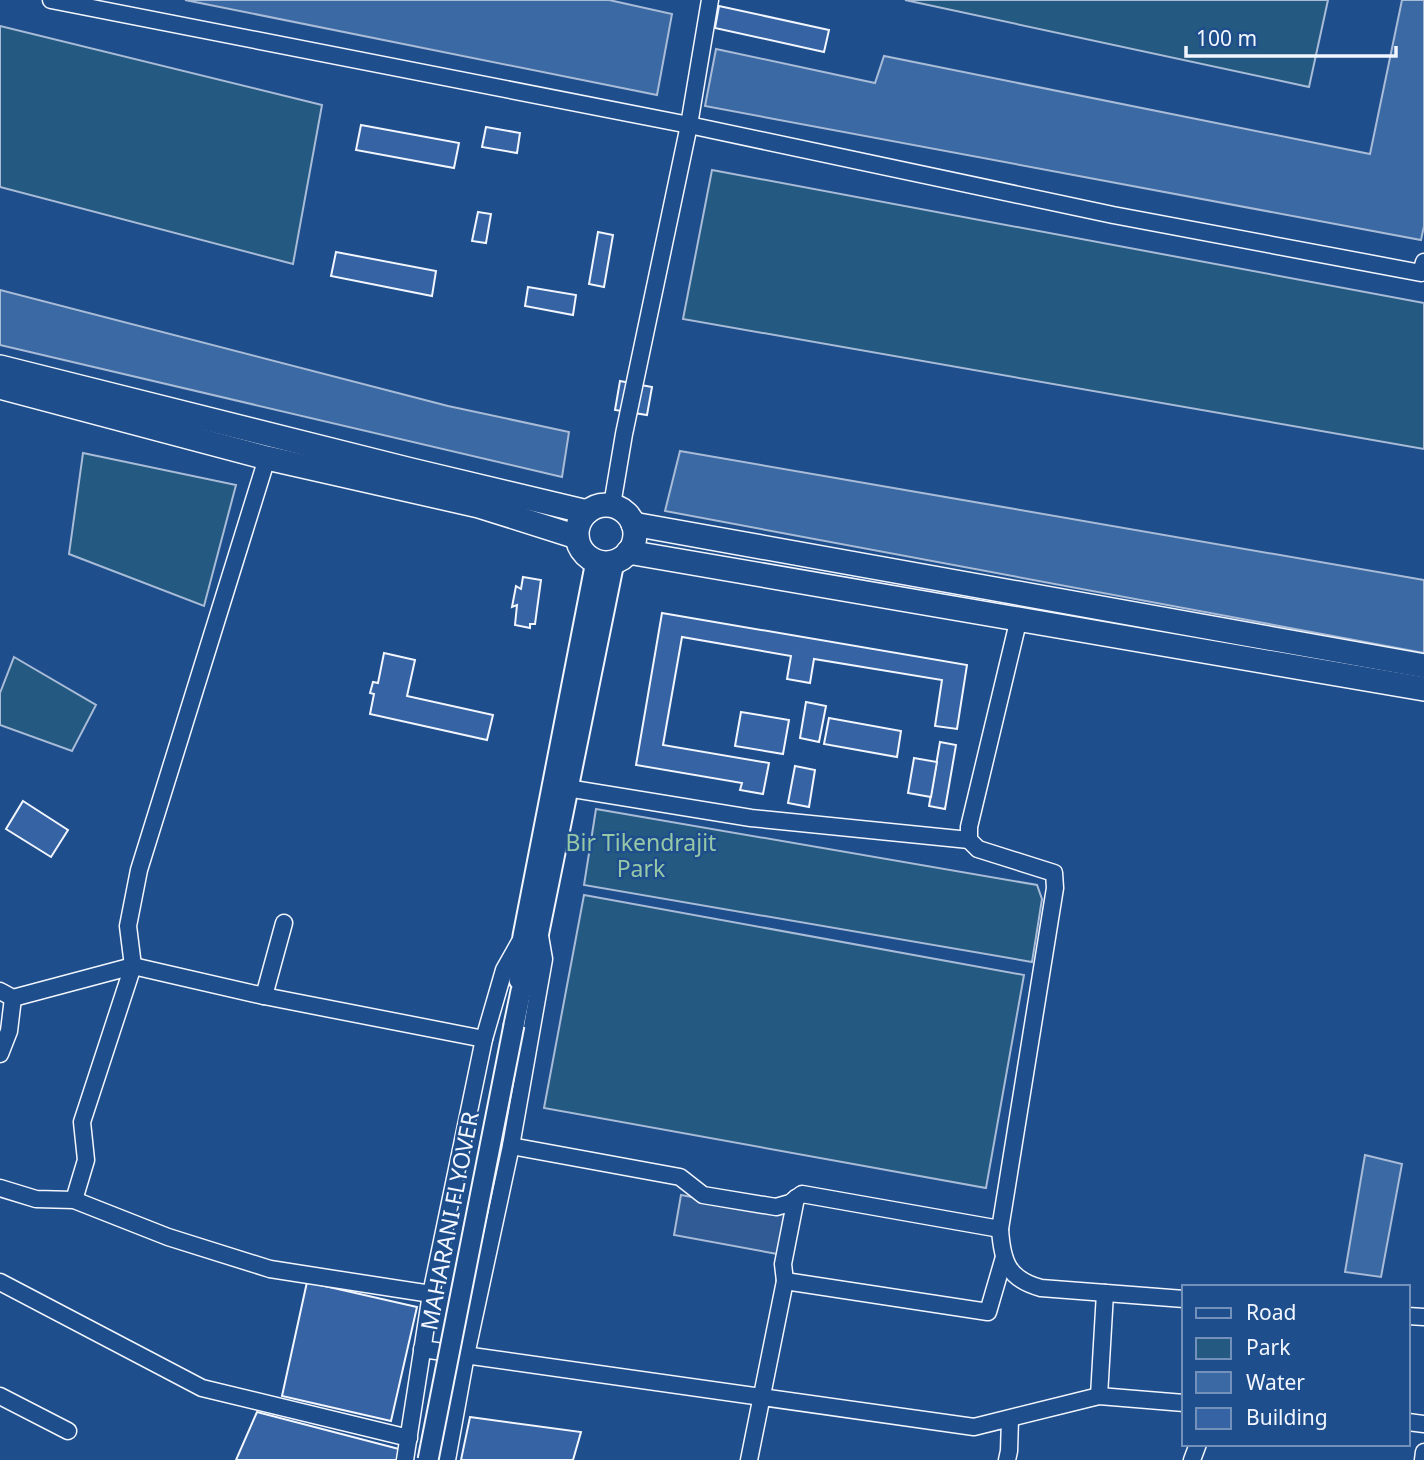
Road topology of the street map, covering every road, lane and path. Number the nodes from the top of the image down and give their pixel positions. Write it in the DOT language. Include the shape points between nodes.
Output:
graph roads {
  1 [pos="51,0"];
  2 [pos="710,0"];
  3 [pos="690,125"];
  4 [pos="1423,269"];
  5 [pos="0,367"];
  6 [pos="0,387"];
  7 [pos="267,458"];
  8 [pos="612,505"];
  9 [pos="587,512"];
  10 [pos="633,524"];
  11 [pos="577,537"];
  12 [pos="613,558"];
  13 [pos="1019,618"];
  14 [pos="1424,666"];
  15 [pos="579,688"];
  16 [pos="1424,689"];
  17 [pos="568,788"];
  18 [pos="970,840"];
  19 [pos="284,923"];
  20 [pos="531,935"];
  21 [pos="133,966"];
  22 [pos="6,995"];
  23 [pos="264,996"];
  24 [pos="484,1039"];
  25 [pos="0,1054"];
  26 [pos="511,1146"];
  27 [pos="0,1188"];
  28 [pos="796,1198"];
  29 [pos="74,1200"];
  30 [pos="1000,1229"];
  31 [pos="1004,1256"];
  32 [pos="785,1280"];
  33 [pos="0,1282"];
  34 [pos="1105,1293"];
  35 [pos="431,1294"];
  36 [pos="1182,1299"];
  37 [pos="422,1349"];
  38 [pos="466,1356"];
  39 [pos="0,1396"];
  40 [pos="1099,1396"];
  41 [pos="763,1398"];
  42 [pos="1182,1403"];
  43 [pos="1010,1419"];
  44 [pos="68,1431"];
  45 [pos="409,1438"];
  46 [pos="1424,1452"];
  47 [pos="405,1460"];
  48 [pos="428,1460"];
  49 [pos="446,1460"];
  50 [pos="749,1460"];
  51 [pos="1007,1460"];
  52 [pos="1423,1460"];
  1 -- 3 [label="street"];
  2 -- 3 [label="street"];
  3 -- 4 [label="street" via="1112,215"];
  3 -- 8 [label="street"];
  5 -- 9 [label="highway"];
  6 -- 7 [label="highway"];
  7 -- 11 [label="highway" via="480,506"];
  7 -- 21 [label="street" via="139,870 128,926"];
  8 -- 9 [label="highway"];
  8 -- 10 [label="highway"];
  9 -- 11 [label="highway"];
  10 -- 12 [label="highway" via="633,544"];
  10 -- 14 [label="highway"];
  11 -- 12 [label="highway" via="583,552"];
  12 -- 13 [label="highway"];
  12 -- 15 [label="main road"];
  13 -- 16 [label="highway"];
  13 -- 18 [label="street" via="969,827"];
  15 -- 17 [label="main road"];
  15 -- 20 [label="main road"];
  17 -- 18 [label="street" via="751,818"];
  17 -- 20 [label="main road"];
  18 -- 30 [label="street" via="978,849 1054,873"];
  19 -- 23 [label="street"];
  20 -- 24 [label="street" via="505,970"];
  20 -- 26 [label="street" via="544,958"];
  20 -- 48 [label="main road, MAHARANI FLYOVER, bridge"];
  21 -- 22 [label="street"];
  21 -- 23 [label="street"];
  21 -- 29 [label="street" via="82,1122 86,1160"];
  22 -- 25 [label="street" via="9,1031"];
  23 -- 24 [label="street"];
  24 -- 35 [label="street"];
  26 -- 28 [label="street" via="680,1177 703,1195 776,1207"];
  26 -- 38 [label="street"];
  27 -- 29 [label="street" via="36,1199"];
  28 -- 30 [label="street" via="802,1194"];
  28 -- 32 [label="street" via="783,1264"];
  29 -- 35 [label="street" via="168,1237 270,1269"];
  30 -- 31 [label="street"];
  31 -- 32 [label="street" via="988,1312"];
  31 -- 34 [label="street" via="1010,1271 1027,1284"];
  32 -- 41 [label="street"];
  33 -- 45 [label="street" via="202,1388"];
  34 -- 36 [label="street"];
  34 -- 40 [label="street"];
  35 -- 37 [label="street"];
  37 -- 38 [label="street"];
  37 -- 45 [label="street"];
  38 -- 41 [label="street"];
  38 -- 49 [label="street"];
  39 -- 44 [label="street"];
  40 -- 42 [label="street"];
  40 -- 43 [label="street"];
  41 -- 43 [label="street" via="974,1427"];
  41 -- 50 [label="street"];
  43 -- 51 [label="street"];
  45 -- 47 [label="street"];
  46 -- 52 [label="street"];
}
